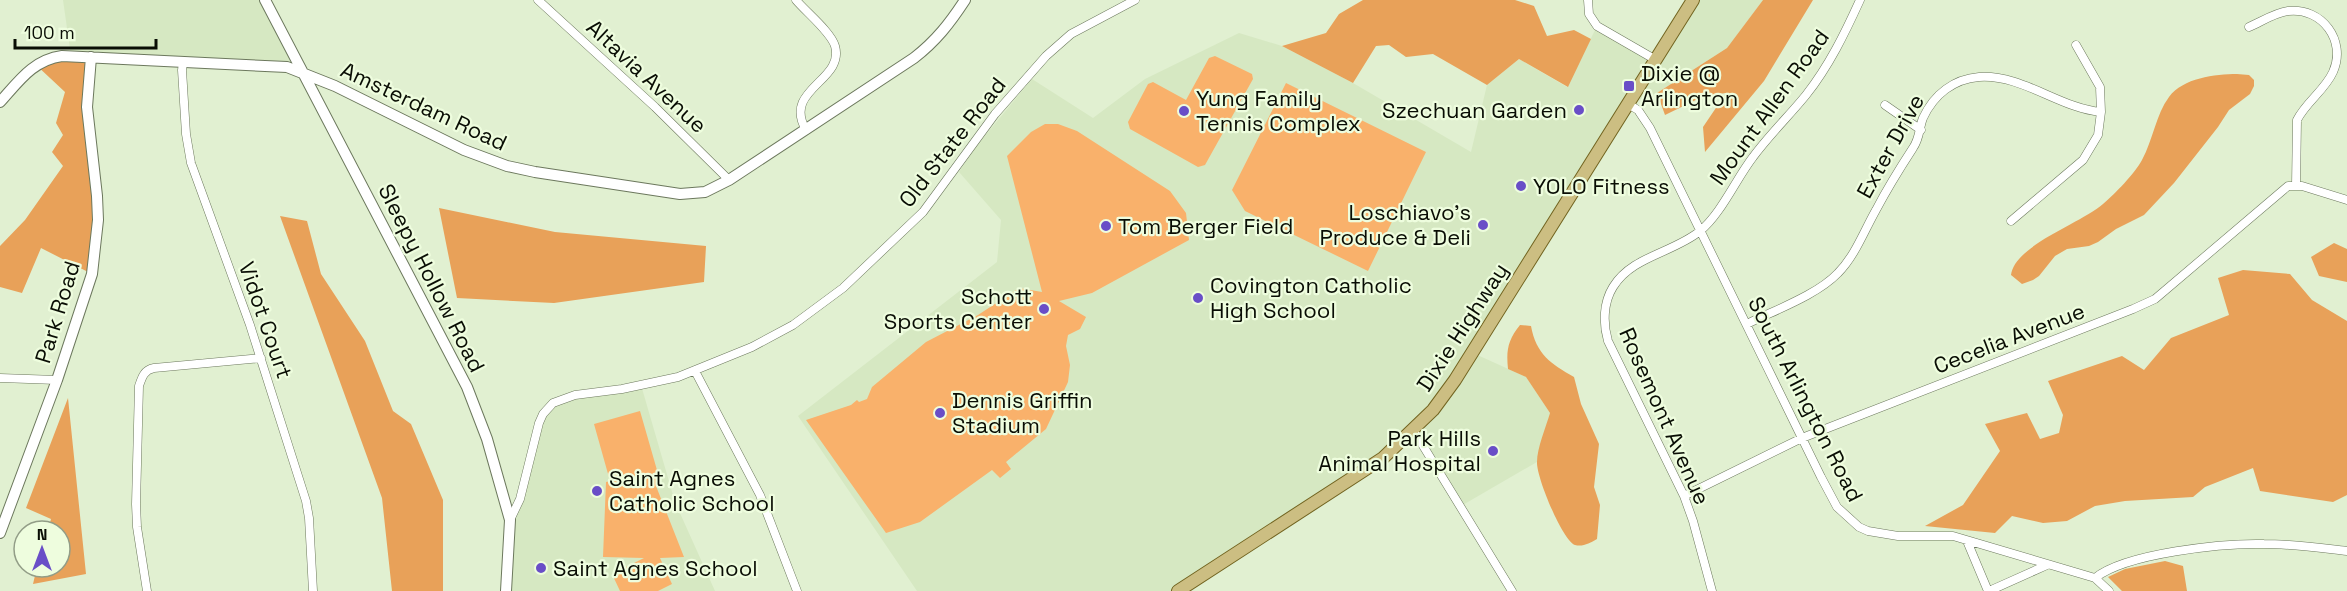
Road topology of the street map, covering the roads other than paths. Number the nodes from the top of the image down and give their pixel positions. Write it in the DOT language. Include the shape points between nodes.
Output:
graph roads {
  1 [pos="265,0"];
  2 [pos="538,0"];
  3 [pos="796,0"];
  4 [pos="965,0"];
  5 [pos="1136,0"];
  6 [pos="1588,0"];
  7 [pos="1693,0"];
  8 [pos="1860,0"];
  9 [pos="1124,2"];
  10 [pos="2249,27"];
  11 [pos="2076,45"];
  12 [pos="91,57"];
  13 [pos="1656,60"];
  14 [pos="183,63"];
  15 [pos="304,74"];
  16 [pos="0,102"];
  17 [pos="1628,104"];
  18 [pos="1885,105"];
  19 [pos="2101,112"];
  20 [pos="806,130"];
  21 [pos="1921,130"];
  22 [pos="729,180"];
  23 [pos="2296,186"];
  24 [pos="2347,200"];
  25 [pos="2011,221"];
  26 [pos="1700,231"];
  27 [pos="1747,324"];
  28 [pos="261,358"];
  29 [pos="695,371"];
  30 [pos="0,378"];
  31 [pos="57,380"];
  32 [pos="1414,431"];
  33 [pos="1802,438"];
  34 [pos="1684,496"];
  35 [pos="510,520"];
  36 [pos="0,533"];
  37 [pos="1967,541"];
  38 [pos="2347,551"];
  39 [pos="2047,565"];
  40 [pos="2095,578"];
  41 [pos="147,591"];
  42 [pos="313,591"];
  43 [pos="506,591"];
  44 [pos="797,591"];
  45 [pos="1178,591"];
  46 [pos="1512,591"];
  47 [pos="1712,591"];
  48 [pos="1988,591"];
  49 [pos="2109,591"];
  1 -- 15 [label="street, Sleepy Hollow Road"];
  2 -- 22 [label="street, Altavia Avenue"];
  3 -- 20 [label="street" via="835,46 832,67 800,107 800,120"];
  4 -- 20 [label="street, Amsterdam Road" via="933,44"];
  5 -- 9 [label="street, Old State Road"];
  6 -- 13 [label="street" via="1589,14 1597,26"];
  7 -- 13 [label="main road, Dixie Highway"];
  8 -- 26 [label="street, Mount Allen Road" via="1847,30 1807,94 1771,133"];
  9 -- 29 [label="street, Old State Road" via="1071,34 1046,56 995,114 938,195 843,288 770,339"];
  10 -- 23 [label="street" via="2296,11 2324,22 2335,40 2337,61 2332,75 2297,120"];
  11 -- 19 [label="street" via="2100,87"];
  12 -- 14 [label="street, Amsterdam Road"];
  12 -- 16 [label="street, Amsterdam Road" via="62,56 35,64"];
  12 -- 31 [label="street, Park Road" via="87,107 97,196 95,260"];
  13 -- 17 [label="main road, Dixie Highway"];
  14 -- 15 [label="street, Amsterdam Road" via="287,68"];
  14 -- 28 [label="street, Vidot Court" via="191,163"];
  15 -- 22 [label="street, Amsterdam Road" via="464,150 507,166 680,194 705,192"];
  15 -- 35 [label="street, Sleepy Hollow Road" via="467,387 487,439"];
  17 -- 26 [label="street, South Arlington Road" via="1638,110 1650,128"];
  17 -- 32 [label="main road, Dixie Highway" via="1455,380"];
  18 -- 21 [label="street"];
  19 -- 21 [label="street, Exter Drive" via="2085,110 2005,79 1977,77 1951,85 1940,94 1923,118"];
  19 -- 25 [label="street" via="2098,135 2089,154"];
  20 -- 22 [label="street, Amsterdam Road"];
  21 -- 27 [label="street, Exter Drive" via="1856,248 1838,273 1820,287"];
  23 -- 24 [label="street"];
  23 -- 33 [label="street, Cecelia Avenue" via="2288,186 2274,197 2154,299"];
  26 -- 27 [label="street, South Arlington Road"];
  26 -- 34 [label="street, Rosemont Avenue" via="1623,275 1610,294 1605,317 1608,340"];
  27 -- 33 [label="street, South Arlington Road"];
  28 -- 41 [label="street" via="154,368 141,378 136,504"];
  28 -- 42 [label="street, Vidot Court" via="306,501"];
  29 -- 35 [label="street, Old State Road" via="553,402 539,423 520,500"];
  29 -- 44 [label="street" via="760,495"];
  30 -- 31 [label="street"];
  31 -- 36 [label="street, Park Road"];
  32 -- 45 [label="main road, Dixie Highway" via="1383,458"];
  32 -- 46 [label="street"];
  33 -- 34 [label="street, Cecelia Avenue"];
  33 -- 37 [label="street, South Arlington Road" via="1837,507 1859,527 1883,535 1953,536"];
  34 -- 47 [label="street, Rosemont Avenue"];
  35 -- 43 [label="street, Sleepy Hollow Road"];
  37 -- 39 [label="street, South Arlington Road"];
  37 -- 48 [label="street"];
  38 -- 40 [label="street" via="2268,544 2195,549 2119,565"];
  39 -- 40 [label="street, South Arlington Road"];
  39 -- 48 [label="street"];
  40 -- 49 [label="street"];
}
